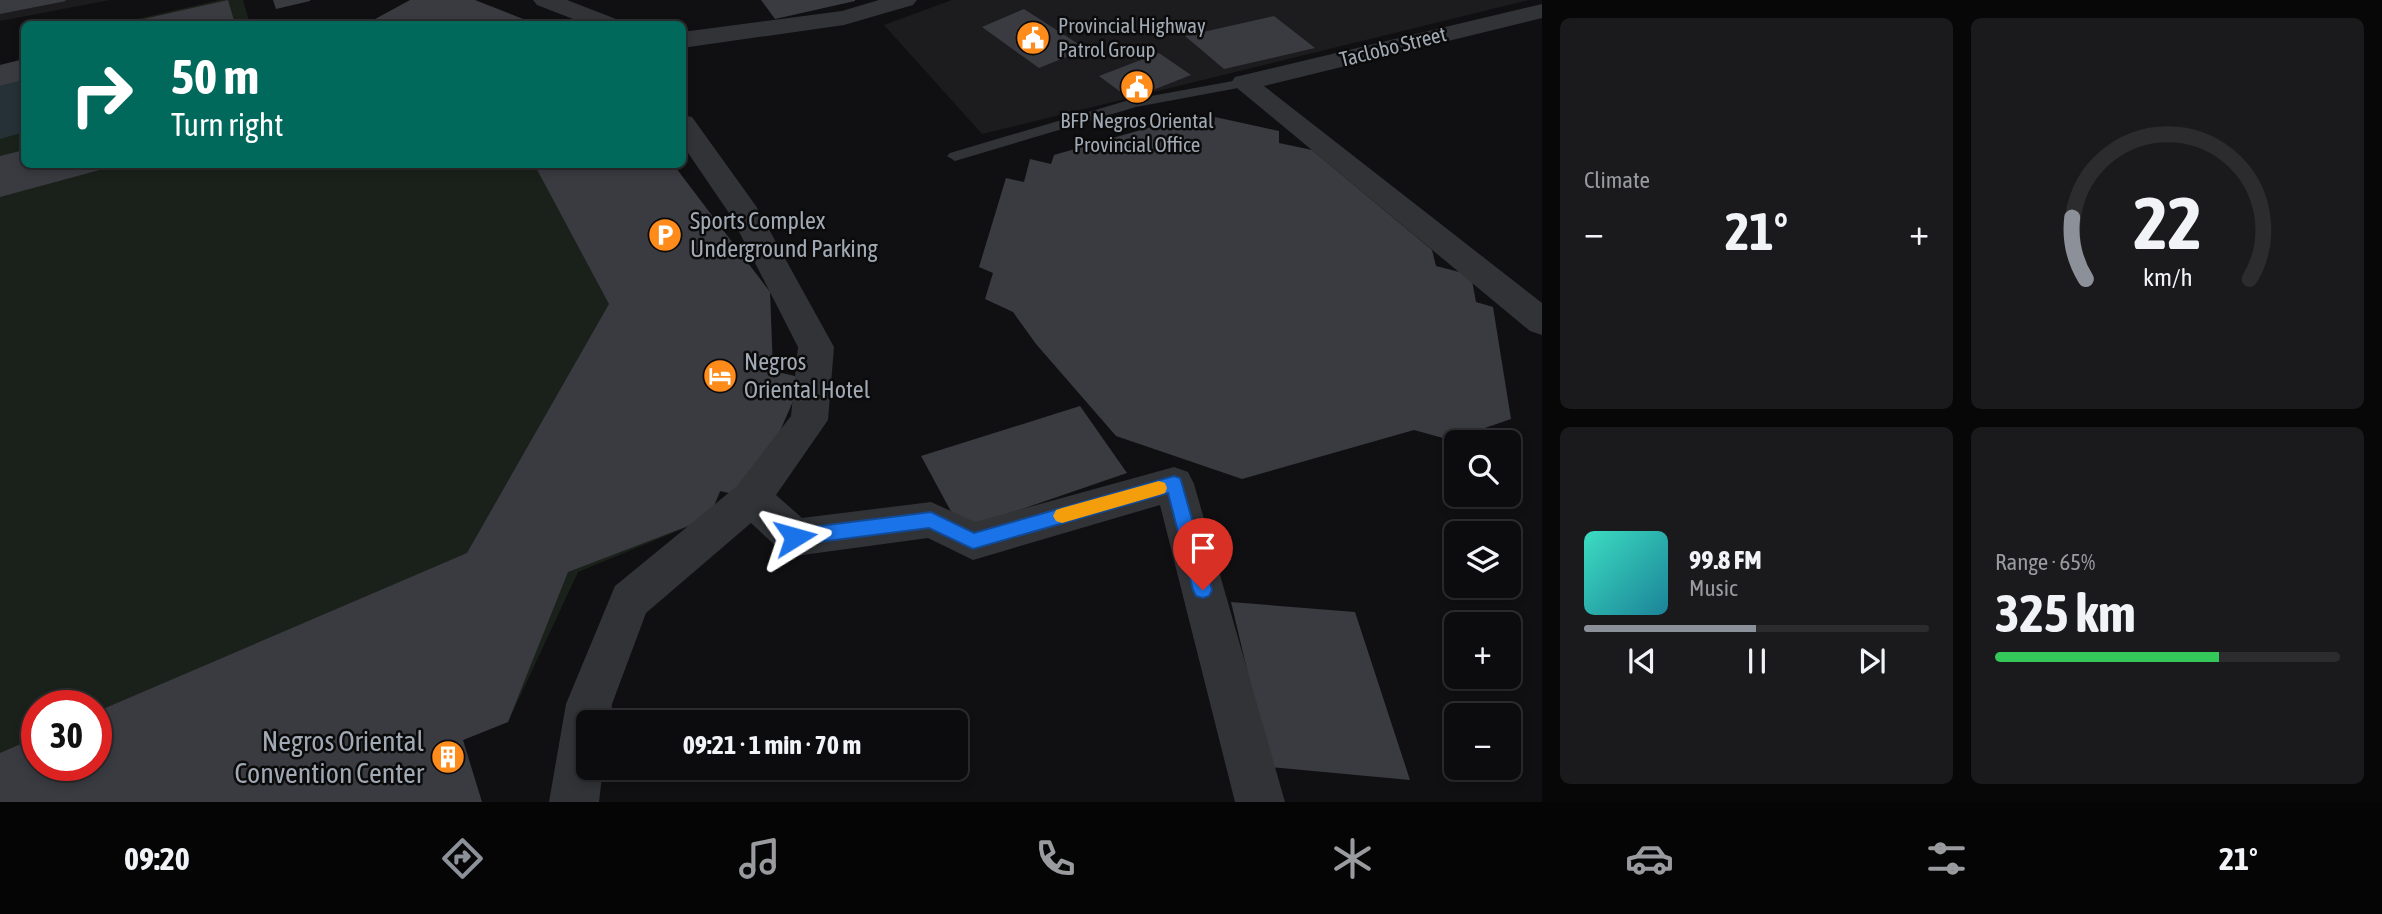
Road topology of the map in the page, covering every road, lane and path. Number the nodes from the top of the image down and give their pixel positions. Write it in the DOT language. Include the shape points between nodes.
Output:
graph roads {
  1 [pos="545,0"];
  2 [pos="905,0"];
  3 [pos="1542,11"];
  4 [pos="599,21"];
  5 [pos="686,39"];
  6 [pos="1244,83"];
  7 [pos="686,129"];
  8 [pos="955,156"];
  9 [pos="1542,322"];
  10 [pos="751,498"];
  11 [pos="574,802"];
  12 [pos="1261,802"];
  1 -- 4 [label="street"];
  2 -- 5 [label="street" via="844,18"];
  3 -- 6 [label="street, Taclobo Street"];
  6 -- 8 [label="lane" via="1134,103"];
  6 -- 9 [label="street"];
  7 -- 10 [label="street" via="745,213 816,347 809,420"];
  10 -- 11 [label="street" via="630,600 589,704"];
  10 -- 12 [label="street" via="795,537 931,520 973,541 1174,484"];
}
